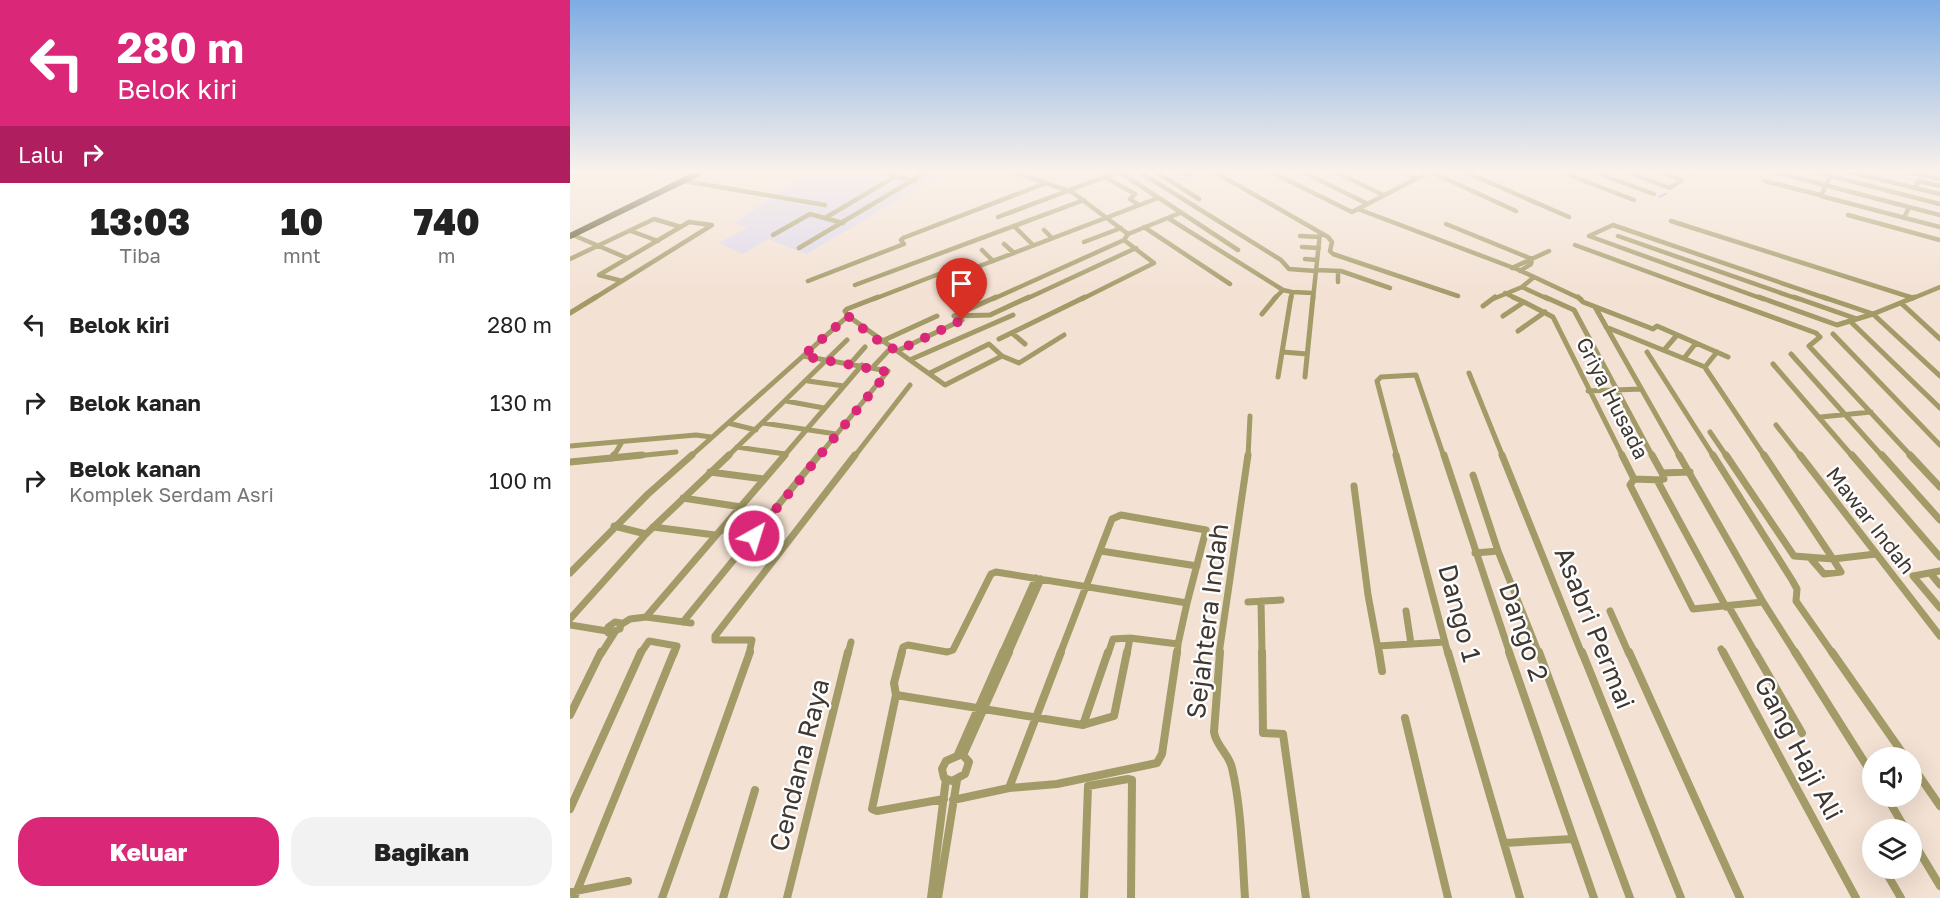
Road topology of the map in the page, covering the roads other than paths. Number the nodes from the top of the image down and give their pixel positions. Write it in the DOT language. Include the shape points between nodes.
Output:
graph roads {
  1 [pos="613,213"];
  2 [pos="616,213"];
  3 [pos="834,213"];
  4 [pos="860,213"];
  5 [pos="968,213"];
  6 [pos="1009,213"];
  7 [pos="1013,213"];
  8 [pos="1049,213"];
  9 [pos="1101,213"];
  10 [pos="1118,213"];
  11 [pos="1180,213"];
  12 [pos="1204,213"];
  13 [pos="1283,213"];
  14 [pos="1368,213"];
  15 [pos="1560,213"];
  16 [pos="1885,213"];
  17 [pos="1906,213"];
  18 [pos="664,214"];
  19 [pos="1848,215"];
  20 [pos="998,217"];
  21 [pos="1107,217"];
  22 [pos="1569,217"];
  23 [pos="825,218"];
  24 [pos="1082,218"];
  25 [pos="1168,218"];
  26 [pos="1904,218"];
  27 [pos="652,220"];
  28 [pos="1671,221"];
  29 [pos="1024,222"];
  30 [pos="843,223"];
  31 [pos="1063,224"];
  32 [pos="1089,224"];
  33 [pos="1446,224"];
  34 [pos="1014,226"];
  35 [pos="681,227"];
  36 [pos="1144,227"];
  37 [pos="1940,227"];
  38 [pos="1121,228"];
  39 [pos="1044,230"];
  40 [pos="631,231"];
  41 [pos="1071,231"];
  42 [pos="571,234"];
  43 [pos="1128,234"];
  44 [pos="773,235"];
  45 [pos="1320,235"];
  46 [pos="1300,236"];
  47 [pos="1618,236"];
  48 [pos="1052,238"];
  49 [pos="1124,240"];
  50 [pos="1940,240"];
  51 [pos="658,241"];
  52 [pos="1084,242"];
  53 [pos="904,244"];
  54 [pos="1004,244"];
  55 [pos="1033,245"];
  56 [pos="1575,245"];
  57 [pos="599,246"];
  58 [pos="1302,247"];
  59 [pos="799,248"];
  60 [pos="909,248"];
  61 [pos="1136,248"];
  62 [pos="1319,248"];
  63 [pos="982,250"];
  64 [pos="1238,250"];
  65 [pos="1549,251"];
  66 [pos="1014,252"];
  67 [pos="627,258"];
  68 [pos="570,259"];
  69 [pos="1305,259"];
  70 [pos="1317,260"];
  71 [pos="993,261"];
  72 [pos="1532,261"];
  73 [pos="1730,265"];
  74 [pos="1511,268"];
  75 [pos="1316,271"];
  76 [pos="1338,271"];
  77 [pos="1520,271"];
  78 [pos="1723,273"];
  79 [pos="1534,277"];
  80 [pos="622,281"];
  81 [pos="808,281"];
  82 [pos="1338,282"];
  83 [pos="1717,282"];
  84 [pos="1230,284"];
  85 [pos="855,285"];
  86 [pos="1522,287"];
  87 [pos="1940,287"];
  88 [pos="1390,288"];
  89 [pos="1283,290"];
  90 [pos="1292,292"];
  91 [pos="1313,293"];
  92 [pos="1505,293"];
  93 [pos="1458,296"];
  94 [pos="1913,298"];
  95 [pos="1524,302"];
  96 [pos="951,303"];
  97 [pos="1901,303"];
  98 [pos="1581,304"];
  99 [pos="1483,306"];
  100 [pos="1596,308"];
  101 [pos="1574,310"];
  102 [pos="1545,312"];
  103 [pos="570,313"];
  104 [pos="962,313"];
  105 [pos="1262,314"];
  106 [pos="1873,314"];
  107 [pos="1014,315"];
  108 [pos="848,316"];
  109 [pos="937,316"];
  110 [pos="1503,316"];
  111 [pos="962,320"];
  112 [pos="1854,321"];
  113 [pos="1607,329"];
  114 [pos="1653,329"];
  115 [pos="1518,332"];
  116 [pos="1011,333"];
  117 [pos="1064,334"];
  118 [pos="1833,334"];
  119 [pos="1677,335"];
  120 [pos="999,339"];
  121 [pos="1940,339"];
  122 [pos="847,340"];
  123 [pos="1643,340"];
  124 [pos="880,342"];
  125 [pos="1696,343"];
  126 [pos="1025,344"];
  127 [pos="865,347"];
  128 [pos="1665,349"];
  129 [pos="888,351"];
  130 [pos="897,351"];
  131 [pos="1282,352"];
  132 [pos="1647,352"];
  133 [pos="1717,352"];
  134 [pos="1307,354"];
  135 [pos="1791,354"];
  136 [pos="803,356"];
  137 [pos="1002,356"];
  138 [pos="1685,357"];
  139 [pos="1728,357"];
  140 [pos="830,359"];
  141 [pos="912,359"];
  142 [pos="851,363"];
  143 [pos="1773,364"];
  144 [pos="862,365"];
  145 [pos="873,368"];
  146 [pos="1706,369"];
  147 [pos="930,373"];
  148 [pos="1469,373"];
  149 [pos="1940,376"];
  150 [pos="1278,377"];
  151 [pos="1305,377"];
  152 [pos="1419,378"];
  153 [pos="808,381"];
  154 [pos="910,385"];
  155 [pos="844,387"];
  156 [pos="1641,388"];
  157 [pos="1616,390"];
  158 [pos="1588,391"];
  159 [pos="786,401"];
  160 [pos="824,408"];
  161 [pos="1940,408"];
  162 [pos="1870,412"];
  163 [pos="1250,416"];
  164 [pos="1846,416"];
  165 [pos="1821,417"];
  166 [pos="728,423"];
  167 [pos="763,423"];
  168 [pos="1776,425"];
  169 [pos="756,430"];
  170 [pos="805,430"];
  171 [pos="1710,432"];
  172 [pos="836,434"];
  173 [pos="711,437"];
  174 [pos="622,441"];
  175 [pos="1940,445"];
  176 [pos="570,446"];
  177 [pos="736,447"];
  178 [pos="676,453"];
  179 [pos="785,454"];
  180 [pos="612,458"];
  181 [pos="570,462"];
  182 [pos="710,472"];
  183 [pos="1690,472"];
  184 [pos="1662,473"];
  185 [pos="1473,475"];
  186 [pos="764,479"];
  187 [pos="1634,479"];
  188 [pos="1657,480"];
  189 [pos="1354,486"];
  190 [pos="1940,486"];
  191 [pos="683,498"];
  192 [pos="741,507"];
  193 [pos="1940,520"];
  194 [pos="767,521"];
  195 [pos="775,523"];
  196 [pos="614,526"];
  197 [pos="653,526"];
  198 [pos="718,533"];
  199 [pos="646,534"];
  200 [pos="754,536"];
  201 [pos="1101,550"];
  202 [pos="1498,551"];
  203 [pos="1475,553"];
  204 [pos="1876,554"];
  205 [pos="1940,557"];
  206 [pos="1811,559"];
  207 [pos="1833,559"];
  208 [pos="1197,566"];
  209 [pos="1940,571"];
  210 [pos="570,573"];
  211 [pos="1931,573"];
  212 [pos="1038,579"];
  213 [pos="1940,585"];
  214 [pos="1087,586"];
  215 [pos="1281,600"];
  216 [pos="1262,601"];
  217 [pos="1248,602"];
  218 [pos="1763,602"];
  219 [pos="1187,603"];
  220 [pos="1728,607"];
  221 [pos="1940,608"];
  222 [pos="1406,611"];
  223 [pos="1610,611"];
  224 [pos="646,617"];
  225 [pos="570,619"];
  226 [pos="622,624"];
  227 [pos="570,625"];
  228 [pos="607,633"];
  229 [pos="1940,636"];
  230 [pos="1130,638"];
  231 [pos="851,642"];
  232 [pos="1445,642"];
  233 [pos="1178,644"];
  234 [pos="1411,644"];
  235 [pos="1378,646"];
  236 [pos="1721,649"];
  237 [pos="1382,671"];
  238 [pos="896,695"];
  239 [pos="980,708"];
  240 [pos="570,715"];
  241 [pos="1405,718"];
  242 [pos="1035,719"];
  243 [pos="1083,725"];
  244 [pos="1802,733"];
  245 [pos="1898,747"];
  246 [pos="961,754"];
  247 [pos="1862,758"];
  248 [pos="946,779"];
  249 [pos="957,780"];
  250 [pos="1922,780"];
  251 [pos="1009,788"];
  252 [pos="754,793"];
  253 [pos="949,800"];
  254 [pos="1940,806"];
  255 [pos="570,808"];
  256 [pos="1572,840"];
  257 [pos="1504,843"];
  258 [pos="1922,856"];
  259 [pos="1890,879"];
  260 [pos="628,881"];
  261 [pos="1940,886"];
  262 [pos="573,894"];
  263 [pos="662,898"];
  264 [pos="723,898"];
  265 [pos="787,898"];
  266 [pos="931,898"];
  267 [pos="939,898"];
  268 [pos="1084,898"];
  269 [pos="1131,898"];
  270 [pos="1245,898"];
  271 [pos="1306,898"];
  272 [pos="1448,898"];
  273 [pos="1520,898"];
  274 [pos="1594,898"];
  275 [pos="1629,898"];
  276 [pos="1681,898"];
  277 [pos="1740,898"];
  278 [pos="1856,898"];
  279 [pos="1901,898"];
  1 -- 42 [label="highway"];
  2 -- 42 [label="highway"];
  3 -- 23 [label="street"];
  4 -- 30 [label="street"];
  5 -- 53 [label="street" via="903,238"];
  6 -- 20 [label="street"];
  7 -- 29 [label="street"];
  8 -- 29 [label="street"];
  9 -- 21 [label="street"];
  10 -- 21 [label="street"];
  11 -- 25 [label="street"];
  11 -- 64 [label="street"];
  12 -- 75 [label="street" via="1282,261 1288,269"];
  13 -- 45 [label="street"];
  14 -- 74 [label="street"];
  15 -- 22 [label="street"];
  16 -- 26 [label="street"];
  17 -- 26 [label="street"];
  18 -- 27 [label="street"];
  19 -- 50 [label="street"];
  21 -- 32 [label="street"];
  21 -- 38 [label="street"];
  23 -- 30 [label="street"];
  23 -- 44 [label="street" via="810,214"];
  24 -- 32 [label="street"];
  25 -- 36 [label="street"];
  25 -- 89 [label="street"];
  26 -- 37 [label="street"];
  27 -- 35 [label="street"];
  27 -- 40 [label="street"];
  28 -- 94 [label="street"];
  29 -- 34 [label="street"];
  30 -- 59 [label="street"];
  31 -- 41 [label="street"];
  32 -- 41 [label="street"];
  33 -- 72 [label="street"];
  34 -- 55 [label="street"];
  34 -- 85 [label="street"];
  35 -- 51 [label="street"];
  35 -- 80 [label="street" via="692,221 712,226"];
  36 -- 43 [label="street"];
  36 -- 84 [label="street"];
  38 -- 43 [label="street"];
  38 -- 52 [label="street"];
  39 -- 48 [label="street"];
  40 -- 51 [label="street"];
  40 -- 57 [label="street"];
  41 -- 48 [label="street"];
  42 -- 57 [label="street"];
  43 -- 49 [label="street"];
  45 -- 46 [label="street"];
  45 -- 62 [label="street"];
  45 -- 93 [label="street" via="1331,240 1333,254"];
  47 -- 78 [label="street"];
  48 -- 55 [label="street"];
  49 -- 61 [label="street"];
  49 -- 104 [label="street"];
  51 -- 67 [label="street"];
  53 -- 60 [label="street"];
  53 -- 81 [label="street"];
  54 -- 66 [label="street"];
  55 -- 66 [label="street"];
  56 -- 162 [label="street" via="1816,333 1820,337 1809,346"];
  57 -- 67 [label="street"];
  57 -- 68 [label="street"];
  58 -- 62 [label="street"];
  61 -- 104 [label="street" via="990,315 954,316"];
  61 -- 116 [label="street" via="1154,263"];
  62 -- 70 [label="street"];
  63 -- 71 [label="street"];
  65 -- 72 [label="street"];
  66 -- 71 [label="street"];
  67 -- 80 [label="street" via="599,275"];
  69 -- 70 [label="street"];
  70 -- 75 [label="street"];
  71 -- 108 [label="street" via="953,276 948,272 935,275 845,310"];
  72 -- 74 [label="street"];
  72 -- 77 [label="street"];
  73 -- 78 [label="street"];
  73 -- 83 [label="street" via="1613,225 1589,236"];
  73 -- 106 [label="street"];
  74 -- 77 [label="street"];
  75 -- 76 [label="street"];
  75 -- 91 [label="street"];
  76 -- 82 [label="street"];
  76 -- 88 [label="street"];
  77 -- 79 [label="street"];
  78 -- 83 [label="street"];
  78 -- 112 [label="street"];
  79 -- 86 [label="street"];
  79 -- 98 [label="street" via="1582,299"];
  80 -- 103 [label="street"];
  83 -- 112 [label="street" via="1839,326"];
  86 -- 92 [label="street"];
  86 -- 101 [label="street"];
  87 -- 94 [label="street"];
  89 -- 90 [label="street"];
  89 -- 105 [label="street"];
  90 -- 91 [label="street"];
  90 -- 131 [label="street"];
  91 -- 134 [label="street"];
  92 -- 95 [label="street"];
  92 -- 99 [label="street"];
  94 -- 97 [label="street"];
  95 -- 102 [label="street"];
  95 -- 110 [label="street"];
  96 -- 104 [label="street"];
  97 -- 106 [label="street"];
  97 -- 121 [label="street"];
  98 -- 100 [label="street"];
  98 -- 101 [label="street"];
  100 -- 113 [label="street, Griya Husada"];
  100 -- 114 [label="street"];
  101 -- 157 [label="street, Griya Husada"];
  102 -- 115 [label="street"];
  102 -- 158 [label="street, Griya Husada" via="1552,316"];
  106 -- 112 [label="street"];
  106 -- 149 [label="street"];
  107 -- 141 [label="street"];
  108 -- 124 [label="street"];
  108 -- 136 [label="street"];
  109 -- 124 [label="street"];
  111 -- 130 [label="street"];
  112 -- 161 [label="street"];
  113 -- 123 [label="street"];
  113 -- 156 [label="street, Griya Husada"];
  114 -- 119 [label="street" via="1657,326"];
  114 -- 123 [label="street"];
  116 -- 120 [label="street"];
  116 -- 126 [label="street"];
  117 -- 137 [label="street" via="1019,363"];
  118 -- 175 [label="street"];
  119 -- 125 [label="street"];
  119 -- 128 [label="street"];
  122 -- 140 [label="street"];
  123 -- 128 [label="street"];
  124 -- 130 [label="street"];
  125 -- 133 [label="street"];
  125 -- 138 [label="street"];
  127 -- 142 [label="street"];
  128 -- 138 [label="street"];
  129 -- 145 [label="street"];
  130 -- 141 [label="street"];
  131 -- 134 [label="street"];
  131 -- 150 [label="street"];
  132 -- 245 [label="street" via="1792,580 1797,589 1796,601"];
  133 -- 138 [label="street" via="1705,367"];
  133 -- 139 [label="street"];
  134 -- 151 [label="street"];
  135 -- 164 [label="street"];
  136 -- 140 [label="street"];
  136 -- 166 [label="street"];
  137 -- 147 [label="street" via="946,385"];
  137 -- 147 [label="street" via="989,344"];
  140 -- 142 [label="street"];
  140 -- 153 [label="street"];
  141 -- 147 [label="street"];
  142 -- 144 [label="street"];
  143 -- 165 [label="street"];
  144 -- 145 [label="street"];
  144 -- 155 [label="street"];
  145 -- 172 [label="street" via="888,372"];
  146 -- 207 [label="street"];
  148 -- 276 [label="street, Asabri Permai"];
  152 -- 203 [label="street, Dango 2"];
  152 -- 232 [label="street, Dango 1" via="1381,377 1377,381"];
  153 -- 155 [label="street"];
  153 -- 159 [label="street"];
  154 -- 263 [label="street" via="715,636 715,640 753,643"];
  155 -- 160 [label="street"];
  156 -- 157 [label="street"];
  156 -- 183 [label="street, Griya Husada"];
  157 -- 158 [label="street"];
  157 -- 184 [label="street, Griya Husada"];
  158 -- 187 [label="street, Griya Husada"];
  159 -- 160 [label="street"];
  159 -- 167 [label="street"];
  160 -- 170 [label="street"];
  162 -- 164 [label="street"];
  162 -- 190 [label="street"];
  163 -- 270 [label="street, Sejahtera Indah" via="1249,458 1217,673 1214,729 1217,744 1232,763"];
  164 -- 165 [label="street"];
  164 -- 193 [label="street"];
  165 -- 205 [label="street"];
  166 -- 169 [label="street"];
  166 -- 173 [label="street"];
  167 -- 169 [label="street"];
  167 -- 170 [label="street"];
  168 -- 204 [label="street, Mawar Indah"];
  169 -- 177 [label="street"];
  170 -- 172 [label="street"];
  170 -- 179 [label="street"];
  171 -- 206 [label="street" via="1794,556"];
  172 -- 194 [label="street"];
  173 -- 174 [label="street"];
  173 -- 196 [label="street"];
  174 -- 176 [label="street"];
  174 -- 180 [label="street"];
  177 -- 179 [label="street"];
  177 -- 182 [label="street"];
  178 -- 180 [label="street"];
  179 -- 186 [label="street"];
  180 -- 181 [label="street"];
  182 -- 186 [label="street"];
  182 -- 191 [label="street"];
  183 -- 184 [label="street, Griya Husada"];
  183 -- 218 [label="street, Griya Husada"];
  184 -- 188 [label="street, Griya Husada" via="1664,479"];
  185 -- 202 [label="street"];
  186 -- 192 [label="street"];
  187 -- 188 [label="street, Griya Husada"];
  187 -- 220 [label="street, Griya Husada" via="1630,485 1692,608"];
  188 -- 220 [label="street"];
  189 -- 235 [label="street"];
  191 -- 192 [label="street"];
  191 -- 197 [label="street"];
  192 -- 198 [label="street"];
  194 -- 195 [label="street"];
  194 -- 200 [label="street"];
  196 -- 199 [label="street"];
  196 -- 210 [label="street"];
  197 -- 198 [label="street"];
  197 -- 199 [label="street"];
  198 -- 200 [label="street"];
  198 -- 224 [label="street"];
  199 -- 225 [label="street"];
  200 -- 224 [label="street" via="687,622"];
  201 -- 208 [label="street"];
  201 -- 208 [label="street" via="1112,519 1121,516 1206,530"];
  201 -- 214 [label="street"];
  202 -- 203 [label="street"];
  202 -- 275 [label="street" via="1560,705"];
  203 -- 256 [label="street, Dango 2"];
  204 -- 207 [label="street"];
  204 -- 229 [label="street, Mawar Indah"];
  206 -- 207 [label="street"];
  206 -- 207 [label="street" via="1821,572 1841,572"];
  208 -- 219 [label="street"];
  209 -- 211 [label="street"];
  211 -- 213 [label="street"];
  211 -- 221 [label="street" via="1913,576"];
  212 -- 214 [label="street"];
  212 -- 238 [label="street" via="991,574 950,652 905,646 894,683"];
  212 -- 239 [label="street"];
  214 -- 219 [label="street"];
  214 -- 242 [label="street"];
  215 -- 216 [label="street"];
  216 -- 217 [label="street"];
  216 -- 271 [label="street" via="1263,733 1283,734"];
  218 -- 220 [label="street, Griya Husada"];
  218 -- 247 [label="street, Griya Husada"];
  219 -- 233 [label="street"];
  220 -- 244 [label="street"];
  222 -- 234 [label="street"];
  223 -- 277 [label="street"];
  224 -- 226 [label="street"];
  226 -- 228 [label="street"];
  226 -- 228 [label="street" via="613,623"];
  227 -- 228 [label="street"];
  228 -- 240 [label="street"];
  230 -- 233 [label="street"];
  230 -- 243 [label="street" via="1113,639"];
  230 -- 243 [label="street" via="1114,716"];
  231 -- 265 [label="street, Cendana Raya"];
  232 -- 234 [label="street"];
  232 -- 257 [label="street, Dango 1"];
  233 -- 251 [label="street" via="1162,754 1157,763"];
  234 -- 235 [label="street"];
  235 -- 237 [label="street"];
  236 -- 278 [label="street, Gang Haji Ali"];
  238 -- 239 [label="street"];
  238 -- 253 [label="street" via="872,809"];
  239 -- 242 [label="street"];
  239 -- 246 [label="street"];
  241 -- 272 [label="street"];
  242 -- 243 [label="street"];
  242 -- 251 [label="street"];
  246 -- 248 [label="street" via="949,757 942,765"];
  246 -- 249 [label="street" via="968,758 969,766"];
  248 -- 249 [label="street"];
  248 -- 253 [label="street"];
  249 -- 253 [label="street"];
  250 -- 254 [label="street"];
  251 -- 253 [label="street"];
  252 -- 264 [label="street"];
  253 -- 266 [label="street"];
  253 -- 267 [label="street"];
  255 -- 262 [label="street" via="644,645 650,641 677,646"];
  256 -- 257 [label="street"];
  256 -- 274 [label="street, Dango 2"];
  257 -- 273 [label="street, Dango 1"];
  258 -- 261 [label="street"];
  259 -- 279 [label="street"];
  260 -- 262 [label="street"];
  268 -- 269 [label="street" via="1088,786 1128,779 1132,780"];
}
